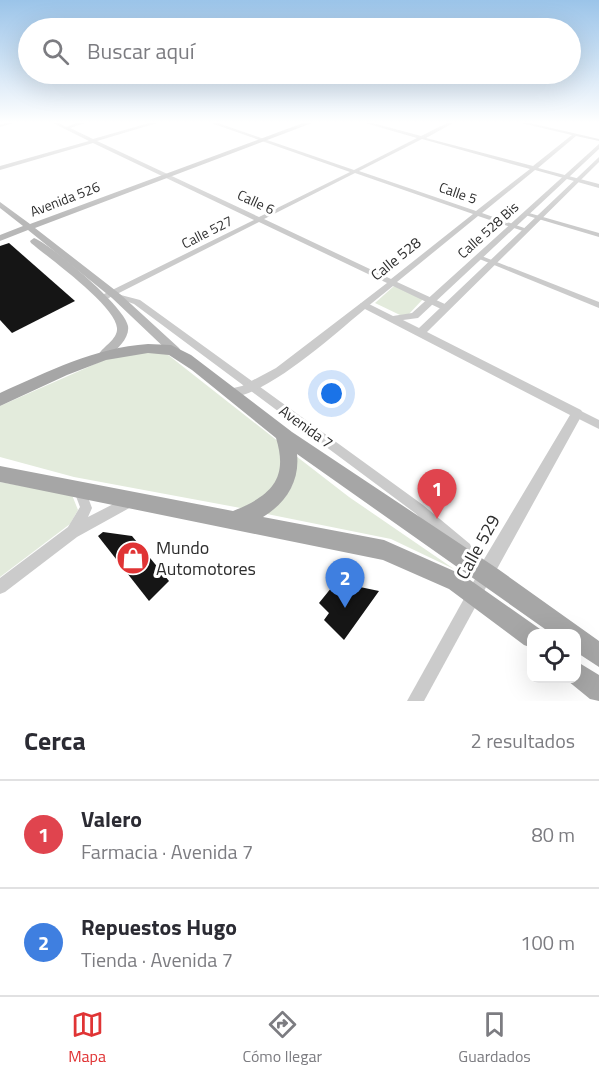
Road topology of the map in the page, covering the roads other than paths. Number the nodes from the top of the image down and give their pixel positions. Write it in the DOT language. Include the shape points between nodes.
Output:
graph roads {
  1 [pos="42,156"];
  2 [pos="124,156"];
  3 [pos="213,156"];
  4 [pos="308,156"];
  5 [pos="388,156"];
  6 [pos="486,156"];
  7 [pos="550,156"];
  8 [pos="589,156"];
  9 [pos="599,159"];
  10 [pos="0,168"];
  11 [pos="534,169"];
  12 [pos="356,172"];
  13 [pos="163,174"];
  14 [pos="567,177"];
  15 [pos="577,180"];
  16 [pos="599,186"];
  17 [pos="0,204"];
  18 [pos="0,214"];
  19 [pos="478,214"];
  20 [pos="526,214"];
  21 [pos="539,216"];
  22 [pos="259,220"];
  23 [pos="513,226"];
  24 [pos="22,227"];
  25 [pos="525,230"];
  26 [pos="0,231"];
  27 [pos="599,235"];
  28 [pos="0,238"];
  29 [pos="479,257"];
  30 [pos="491,262"];
  31 [pos="391,284"];
  32 [pos="111,296"];
  33 [pos="430,301"];
  34 [pos="364,305"];
  35 [pos="599,305"];
  36 [pos="444,307"];
  37 [pos="388,316"];
  38 [pos="421,332"];
  39 [pos="176,351"];
  40 [pos="105,354"];
  41 [pos="251,388"];
  42 [pos="229,393"];
  43 [pos="0,400"];
  44 [pos="577,413"];
  45 [pos="599,425"];
  46 [pos="284,436"];
  47 [pos="0,474"];
  48 [pos="80,491"];
  49 [pos="131,501"];
  50 [pos="237,519"];
  51 [pos="72,532"];
  52 [pos="486,572"];
  53 [pos="0,587"];
  54 [pos="475,594"];
  55 [pos="565,629"];
  56 [pos="527,634"];
  57 [pos="581,642"];
  58 [pos="599,655"];
  59 [pos="581,676"];
  60 [pos="599,690"];
  61 [pos="415,701"];
  1 -- 10 [label="street"];
  2 -- 13 [label="street, Calle 6"];
  3 -- 13 [label="main road, Avenida 526"];
  4 -- 12 [label="street, Calle 5"];
  5 -- 12 [label="street, Calle 527"];
  6 -- 11 [label="street"];
  7 -- 11 [label="street, Calle 528"];
  8 -- 14 [label="street, Calle 528 Bis"];
  9 -- 15 [label="street, Calle 528 Bis"];
  11 -- 14 [label="street"];
  11 -- 19 [label="street, Calle 528"];
  12 -- 19 [label="street, Calle 5"];
  12 -- 22 [label="street, Calle 527"];
  13 -- 22 [label="street, Calle 6"];
  13 -- 24 [label="main road, Avenida 526"];
  14 -- 15 [label="street"];
  14 -- 20 [label="street, Calle 528 Bis"];
  15 -- 16 [label="street"];
  15 -- 21 [label="street, Calle 528 Bis"];
  17 -- 24 [label="main road, Avenida 7"];
  18 -- 24 [label="main road, Avenida 7"];
  19 -- 23 [label="street, Calle 5"];
  19 -- 31 [label="street, Calle 528"];
  20 -- 21 [label="street"];
  20 -- 23 [label="street, Calle 528 Bis"];
  21 -- 25 [label="street, Calle 528 Bis"];
  21 -- 27 [label="street"];
  22 -- 31 [label="street, Calle 6"];
  22 -- 32 [label="street, Calle 527"];
  23 -- 25 [label="street, Calle 5"];
  23 -- 29 [label="street, Calle 528 Bis"];
  24 -- 26 [label="main road, Avenida 526"];
  24 -- 28 [label="main road, Avenida 526"];
  24 -- 32 [label="main road, Avenida 7"];
  25 -- 30 [label="street, Calle 528 Bis"];
  29 -- 30 [label="street"];
  29 -- 33 [label="street, Calle 528 Bis"];
  30 -- 35 [label="street"];
  30 -- 36 [label="street, Calle 528 Bis"];
  31 -- 33 [label="street, Calle 6"];
  31 -- 34 [label="street, Calle 528"];
  32 -- 39 [label="main road, Avenida 7"];
  32 -- 40 [label="main road, Avenida 7" via="123,327 118,341"];
  32 -- 41 [label="street, Avenida 7" via="137,302"];
  33 -- 36 [label="street, Calle 6"];
  33 -- 37 [label="street, Calle 528 Bis" via="415,316"];
  34 -- 37 [label="street"];
  34 -- 41 [label="street, Calle 528"];
  36 -- 38 [label="street, Calle 528 Bis"];
  37 -- 38 [label="street"];
  38 -- 44 [label="street"];
  39 -- 40 [label="main road" via="141,348"];
  39 -- 42 [label="main road, Avenida 7"];
  40 -- 43 [label="main road"];
  41 -- 42 [label="street, Calle 528"];
  41 -- 52 [label="street, Avenida 7" via="419,509"];
  42 -- 46 [label="main road, Avenida 7"];
  44 -- 45 [label="street"];
  44 -- 52 [label="street, Calle 529"];
  46 -- 50 [label="main road" via="292,463 281,492 270,504"];
  46 -- 52 [label="main road, Avenida 7"];
  47 -- 48 [label="main road"];
  48 -- 49 [label="main road"];
  48 -- 51 [label="street" via="86,508"];
  49 -- 50 [label="main road"];
  49 -- 51 [label="street"];
  50 -- 54 [label="main road" via="384,550"];
  51 -- 53 [label="street"];
  52 -- 54 [label="street, Calle 529"];
  52 -- 55 [label="main road, Avenida 7"];
  54 -- 56 [label="main road"];
  54 -- 61 [label="street, Calle 529"];
  57 -- 58 [label="main road"];
  59 -- 60 [label="main road"];
}
